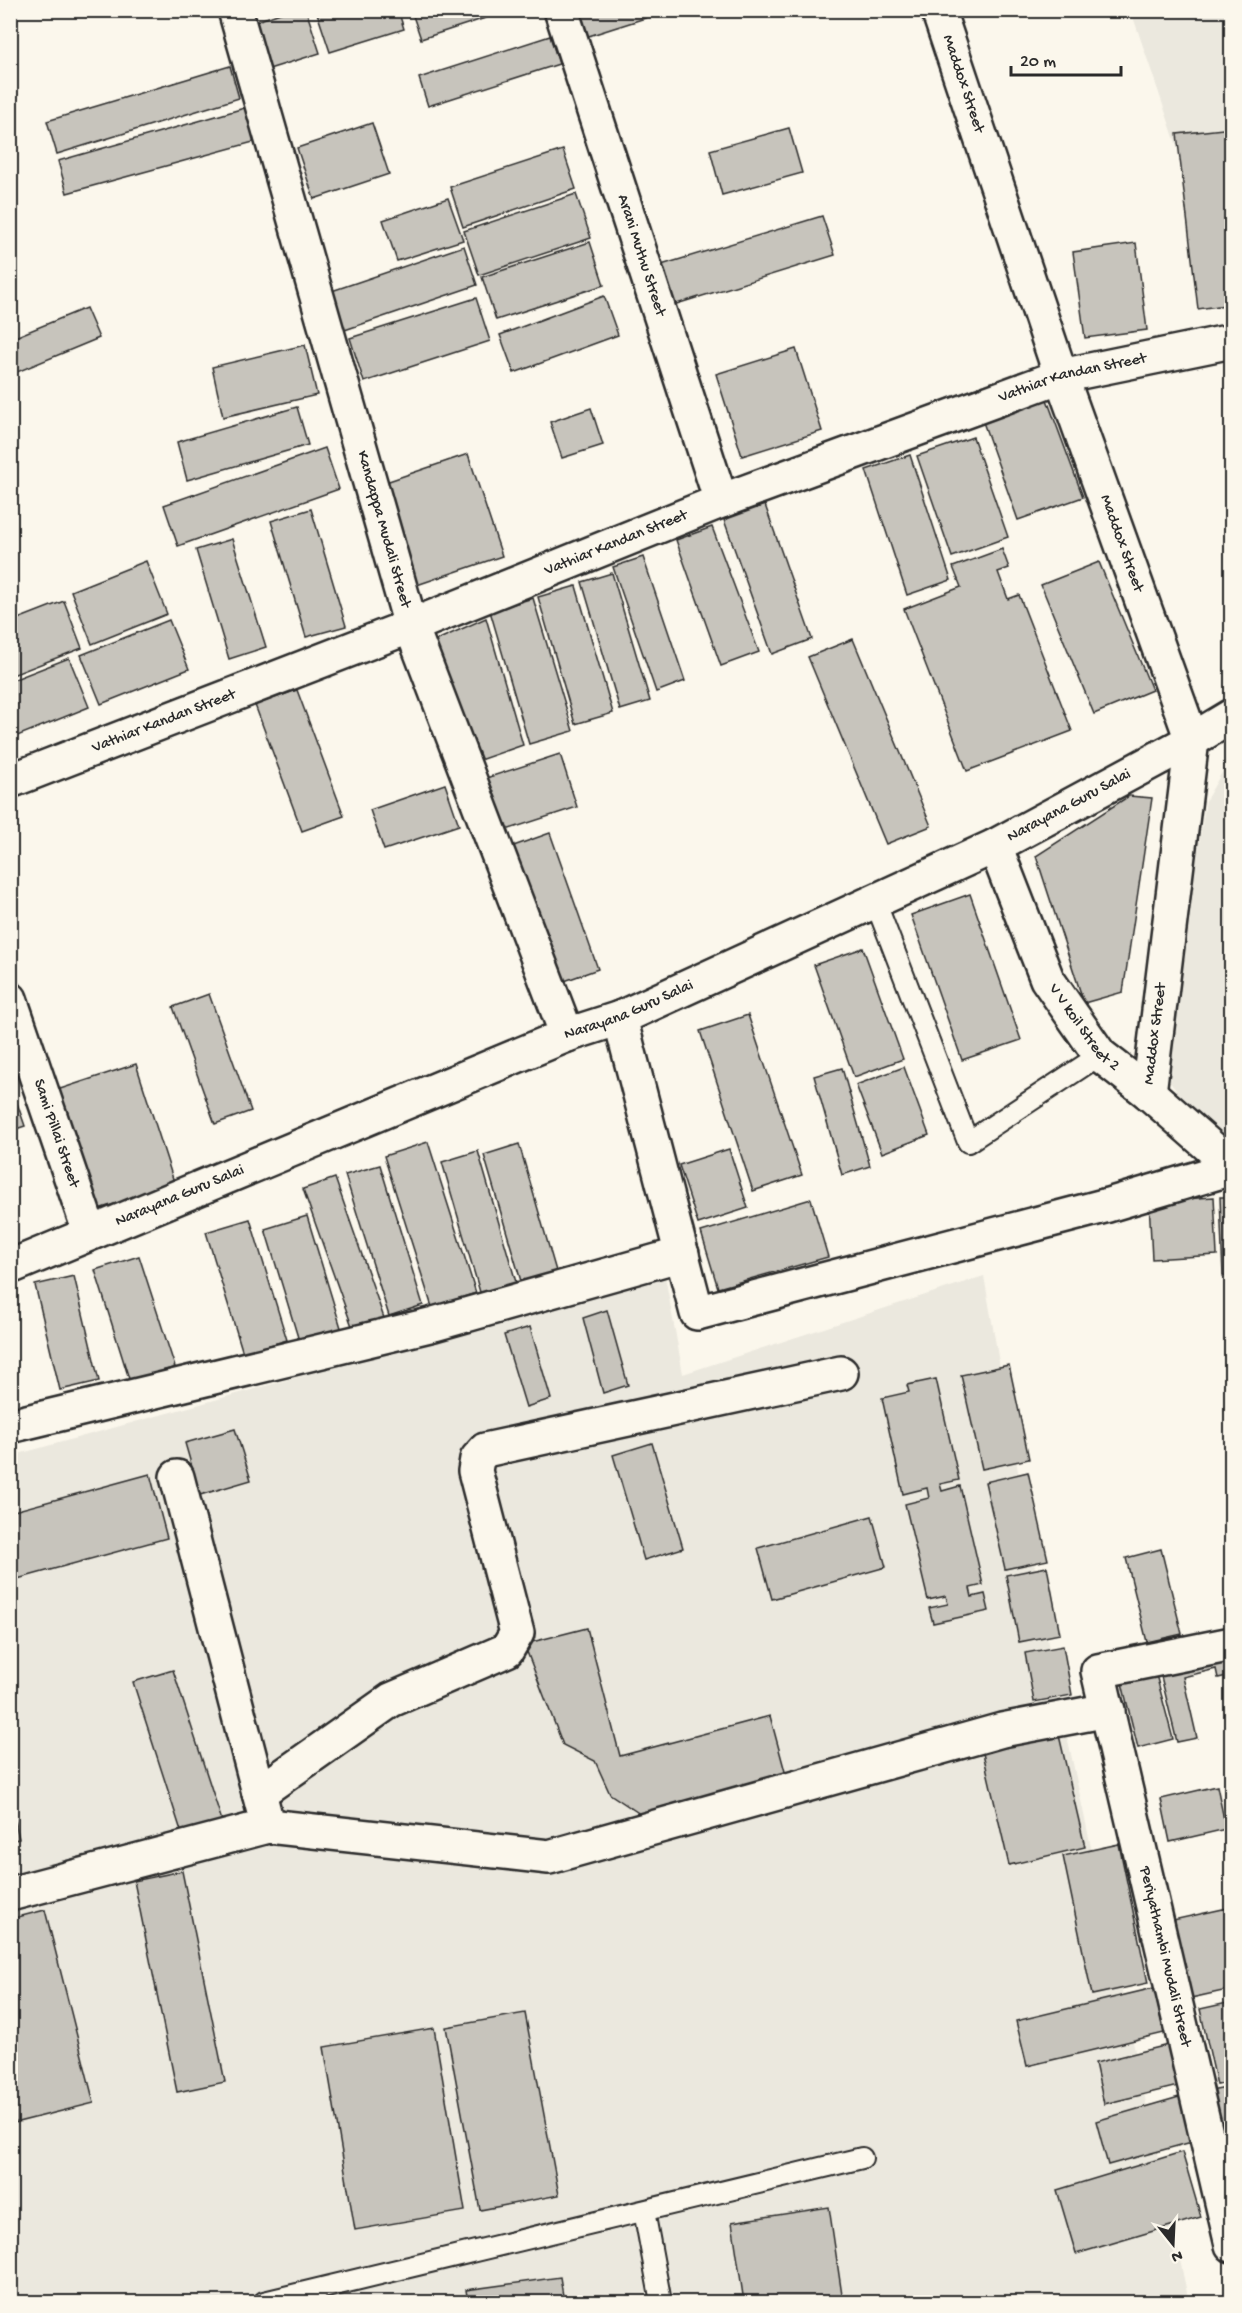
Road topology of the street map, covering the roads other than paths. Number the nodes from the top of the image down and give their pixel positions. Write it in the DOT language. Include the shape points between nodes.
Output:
graph roads {
  1 [pos="235,10"];
  2 [pos="561,10"];
  3 [pos="938,10"];
  4 [pos="1232,341"];
  5 [pos="1061,376"];
  6 [pos="721,501"];
  7 [pos="411,626"];
  8 [pos="1232,716"];
  9 [pos="1192,740"];
  10 [pos="10,781"];
  11 [pos="995,846"];
  12 [pos="875,901"];
  13 [pos="10,999"];
  14 [pos="620,1018"];
  15 [pos="567,1035"];
  16 [pos="1100,1055"];
  17 [pos="1149,1093"];
  18 [pos="1232,1167"];
  19 [pos="90,1233"];
  20 [pos="682,1254"];
  21 [pos="10,1267"];
  22 [pos="841,1373"];
  23 [pos="10,1426"];
  24 [pos="177,1477"];
  25 [pos="1232,1644"];
  26 [pos="1108,1710"];
  27 [pos="259,1793"];
  28 [pos="268,1826"];
  29 [pos="10,1894"];
  30 [pos="862,2158"];
  31 [pos="644,2211"];
  32 [pos="1232,2245"];
  33 [pos="264,2302"];
  34 [pos="661,2302"];
  1 -- 7 [label="street, Kandappa Mudali Street"];
  2 -- 6 [label="street, Arani Muthu Street"];
  3 -- 5 [label="street, Maddox Street"];
  4 -- 5 [label="street, Vathiar Kandan Street"];
  5 -- 6 [label="street, Vathiar Kandan Street"];
  5 -- 9 [label="street, Maddox Street"];
  6 -- 7 [label="street, Vathiar Kandan Street"];
  7 -- 10 [label="street, Vathiar Kandan Street"];
  7 -- 15 [label="street, Kandappa Mudali Street"];
  8 -- 9 [label="street, Narayana Guru Salai"];
  9 -- 11 [label="street, Narayana Guru Salai"];
  9 -- 17 [label="street, Maddox Street"];
  11 -- 12 [label="street, Narayana Guru Salai"];
  11 -- 16 [label="street, V V koil Street 2" via="1047,979"];
  12 -- 14 [label="street, Narayana Guru Salai"];
  12 -- 16 [label="lane" via="968,1142"];
  13 -- 19 [label="street, Sami Pillai Street"];
  14 -- 15 [label="street, Narayana Guru Salai"];
  14 -- 20 [label="street"];
  15 -- 19 [label="street, Narayana Guru Salai"];
  16 -- 17 [label="street, V V koil Street 2"];
  17 -- 18 [label="street, V V koil Street 2"];
  18 -- 20 [label="street" via="1108,1205 697,1313"];
  19 -- 21 [label="street, Narayana Guru Salai"];
  20 -- 23 [label="street" via="434,1324"];
  22 -- 27 [label="street" via="486,1450 477,1459 475,1471 517,1633 507,1650 391,1700"];
  24 -- 27 [label="street"];
  25 -- 26 [label="street, Periyathambi Mudali Street" via="1098,1671"];
  26 -- 28 [label="street" via="1002,1730 549,1857"];
  26 -- 32 [label="street, Periyathambi Mudali Street"];
  27 -- 28 [label="street"];
  28 -- 29 [label="street"];
  30 -- 31 [label="lane"];
  31 -- 33 [label="lane"];
  31 -- 34 [label="lane"];
}
